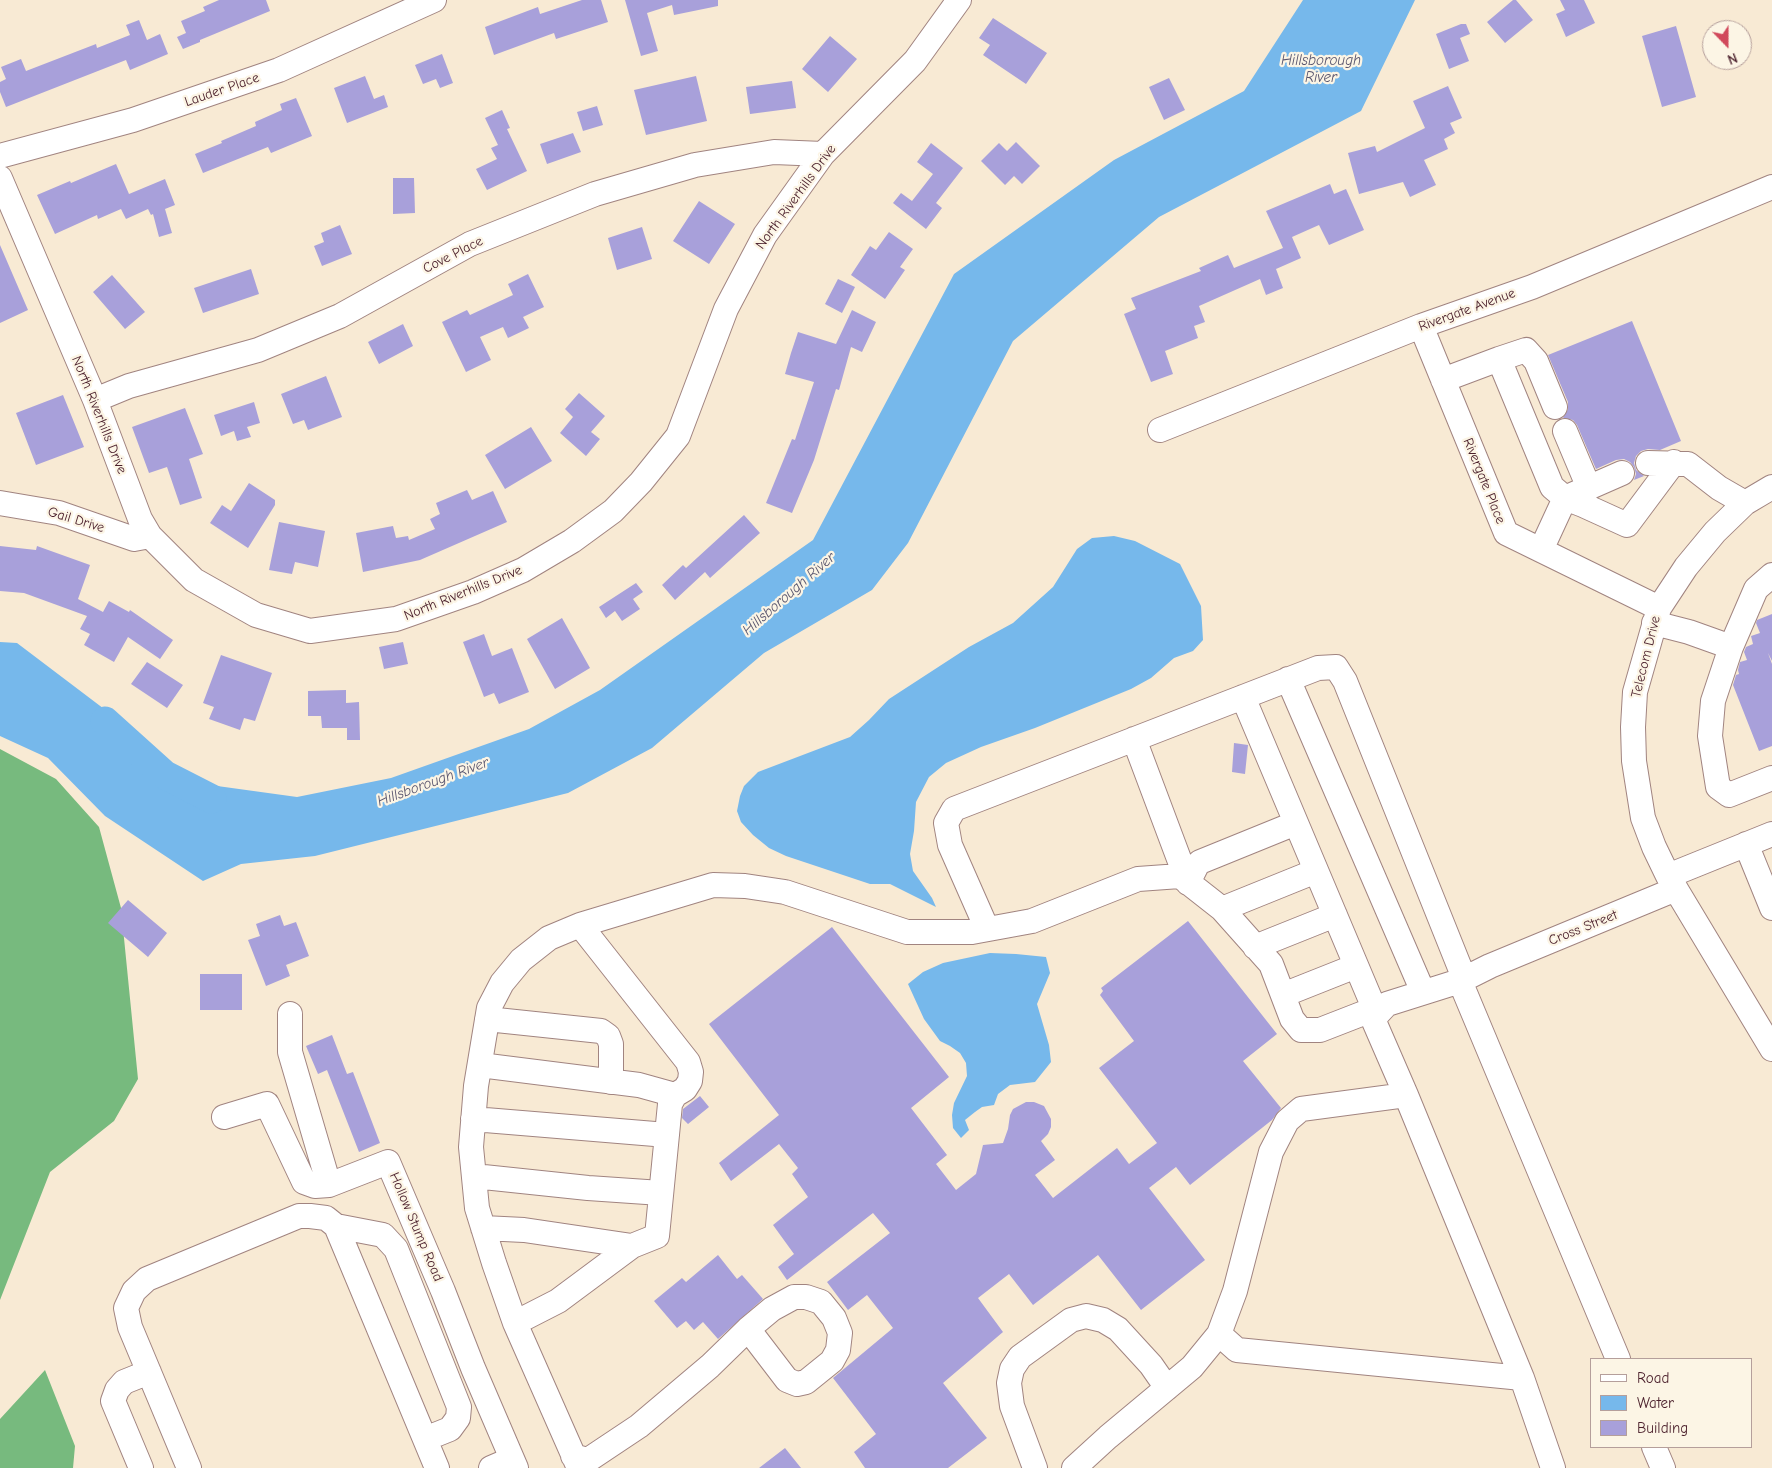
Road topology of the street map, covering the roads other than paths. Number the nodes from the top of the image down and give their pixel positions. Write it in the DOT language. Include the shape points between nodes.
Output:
graph roads {
  1 [pos="434,0"];
  2 [pos="959,0"];
  3 [pos="823,154"];
  4 [pos="0,156"];
  5 [pos="0,178"];
  6 [pos="1772,187"];
  7 [pos="1421,326"];
  8 [pos="1498,359"];
  9 [pos="1443,380"];
  10 [pos="95,400"];
  11 [pos="1554,407"];
  12 [pos="1160,430"];
  13 [pos="1565,431"];
  14 [pos="1674,462"];
  15 [pos="1648,463"];
  16 [pos="1622,473"];
  17 [pos="1772,487"];
  18 [pos="1589,488"];
  19 [pos="1565,498"];
  20 [pos="0,503"];
  21 [pos="1746,503"];
  22 [pos="150,536"];
  23 [pos="1541,550"];
  24 [pos="1772,575"];
  25 [pos="1656,615"];
  26 [pos="1731,647"];
  27 [pos="1288,679"];
  28 [pos="1243,697"];
  29 [pos="1134,739"];
  30 [pos="1772,778"];
  31 [pos="1296,823"];
  32 [pos="1772,834"];
  33 [pos="1746,844"];
  34 [pos="1316,871"];
  35 [pos="1188,883"];
  36 [pos="1672,883"];
  37 [pos="1772,908"];
  38 [pos="1222,909"];
  39 [pos="1335,915"];
  40 [pos="580,925"];
  41 [pos="987,930"];
  42 [pos="1256,947"];
  43 [pos="1356,966"];
  44 [pos="1462,979"];
  45 [pos="1423,992"];
  46 [pos="1283,995"];
  47 [pos="1375,1012"];
  48 [pos="290,1014"];
  49 [pos="487,1019"];
  50 [pos="1772,1049"];
  51 [pos="480,1065"];
  52 [pos="611,1082"];
  53 [pos="675,1095"];
  54 [pos="1406,1095"];
  55 [pos="224,1117"];
  56 [pos="474,1119"];
  57 [pos="667,1135"];
  58 [pos="474,1176"];
  59 [pos="329,1186"];
  60 [pos="661,1194"];
  61 [pos="336,1226"];
  62 [pos="483,1228"];
  63 [pos="632,1246"];
  64 [pos="515,1323"];
  65 [pos="748,1329"];
  66 [pos="1219,1334"];
  67 [pos="1618,1358"];
  68 [pos="149,1372"];
  69 [pos="1522,1378"];
  70 [pos="1167,1388"];
  71 [pos="425,1439"];
  72 [pos="1654,1448"];
  73 [pos="576,1462"];
  74 [pos="506,1465"];
  75 [pos="141,1468"];
  76 [pos="189,1468"];
  77 [pos="437,1468"];
  78 [pos="1035,1468"];
  79 [pos="1074,1468"];
  80 [pos="1553,1468"];
  81 [pos="1663,1468"];
  1 -- 4 [label="street, Lauder Place" via="279,70 133,120"];
  2 -- 3 [label="street, North Riverhills Drive" via="915,61"];
  3 -- 10 [label="street, Cove Place" via="774,152 695,165 595,194 470,244 340,316 258,350 129,386"];
  3 -- 22 [label="street, North Riverhills Drive" via="764,235 726,309 678,436 613,511 572,541 523,570 473,592 396,619 310,631 256,615 194,580"];
  5 -- 10 [label="street, North Riverhills Drive"];
  6 -- 7 [label="street, Rivergate Avenue" via="1532,288"];
  7 -- 9 [label="street, Rivergate Place"];
  7 -- 12 [label="street, Rivergate Avenue"];
  8 -- 9 [label="street"];
  8 -- 11 [label="street" via="1526,350 1536,361"];
  8 -- 19 [label="street" via="1552,487"];
  9 -- 23 [label="street, Rivergate Place" via="1506,533"];
  10 -- 22 [label="street, North Riverhills Drive" via="140,519"];
  13 -- 18 [label="street"];
  14 -- 15 [label="street"];
  14 -- 19 [label="street" via="1627,525"];
  14 -- 21 [label="street" via="1688,464 1719,488"];
  16 -- 18 [label="street"];
  17 -- 21 [label="street, Telecom Drive"];
  18 -- 19 [label="street"];
  19 -- 23 [label="street"];
  20 -- 22 [label="street, Gail Drive" via="59,513 134,539"];
  21 -- 25 [label="street, Telecom Drive" via="1715,532 1686,567"];
  23 -- 25 [label="street, Rivergate Place"];
  24 -- 26 [label="street" via="1756,589"];
  25 -- 26 [label="street, Rivergate Place"];
  25 -- 36 [label="street, Telecom Drive" via="1635,692 1634,761 1643,818"];
  26 -- 30 [label="street" via="1712,701 1710,736 1718,786 1729,795"];
  27 -- 28 [label="street"];
  27 -- 44 [label="street" via="1318,668 1336,667 1345,680"];
  27 -- 45 [label="street"];
  28 -- 29 [label="street"];
  28 -- 31 [label="street"];
  29 -- 35 [label="street"];
  29 -- 41 [label="street" via="954,809 946,823 950,845"];
  31 -- 34 [label="street"];
  31 -- 35 [label="street" via="1200,862"];
  32 -- 33 [label="street, Cross Street"];
  33 -- 36 [label="street, Cross Street"];
  33 -- 37 [label="street"];
  34 -- 38 [label="street"];
  34 -- 39 [label="street"];
  35 -- 38 [label="street"];
  35 -- 41 [label="street" via="1180,876 1138,880 1032,921"];
  36 -- 44 [label="street, Cross Street"];
  36 -- 50 [label="street, Telecom Drive"];
  38 -- 42 [label="street"];
  39 -- 42 [label="street"];
  39 -- 43 [label="street"];
  40 -- 41 [label="street" via="713,885 737,885 785,892 907,932"];
  40 -- 49 [label="street" via="549,938 521,960 502,983"];
  40 -- 53 [label="street" via="688,1062 690,1081"];
  42 -- 46 [label="street" via="1271,964"];
  43 -- 46 [label="street"];
  43 -- 47 [label="street"];
  44 -- 45 [label="street, Cross Street"];
  44 -- 67 [label="street"];
  45 -- 47 [label="street, Cross Street" via="1387,1004"];
  46 -- 47 [label="street, Cross Street" via="1292,1019 1301,1030 1320,1030"];
  47 -- 54 [label="street" via="1373,1019"];
  48 -- 59 [label="street" via="290,1052"];
  49 -- 51 [label="street"];
  49 -- 52 [label="street" via="601,1031 611,1044"];
  51 -- 52 [label="street"];
  51 -- 56 [label="street"];
  52 -- 53 [label="street"];
  53 -- 57 [label="street" via="670,1104"];
  54 -- 66 [label="street" via="1301,1109 1287,1120 1271,1152 1235,1291"];
  54 -- 69 [label="street"];
  55 -- 59 [label="street" via="267,1104 304,1182"];
  56 -- 57 [label="street"];
  56 -- 58 [label="street" via="471,1147"];
  57 -- 60 [label="street"];
  58 -- 60 [label="street"];
  58 -- 62 [label="street" via="477,1208"];
  59 -- 74 [label="street, Hollow Stump Road" via="388,1162 473,1368"];
  60 -- 63 [label="street" via="657,1236"];
  61 -- 68 [label="street" via="326,1218 299,1216 147,1280 134,1292 126,1308"];
  61 -- 71 [label="street"];
  61 -- 71 [label="street" via="382,1235 396,1249 460,1407 458,1418 450,1429"];
  62 -- 63 [label="street" via="524,1230"];
  62 -- 64 [label="street"];
  63 -- 64 [label="street" via="558,1301"];
  64 -- 73 [label="street"];
  65 -- 73 [label="street" via="639,1426 588,1460"];
  66 -- 69 [label="street" via="1237,1350"];
  66 -- 70 [label="street" via="1192,1367"];
  68 -- 75 [label="street" via="124,1382 112,1401"];
  68 -- 76 [label="street"];
  69 -- 80 [label="street"];
  70 -- 78 [label="street" via="1118,1329 1103,1320 1086,1316 1071,1320 1020,1357 1012,1369 1009,1383 1012,1406"];
  70 -- 79 [label="street"];
  71 -- 77 [label="street"];
  72 -- 81 [label="street"];
}
